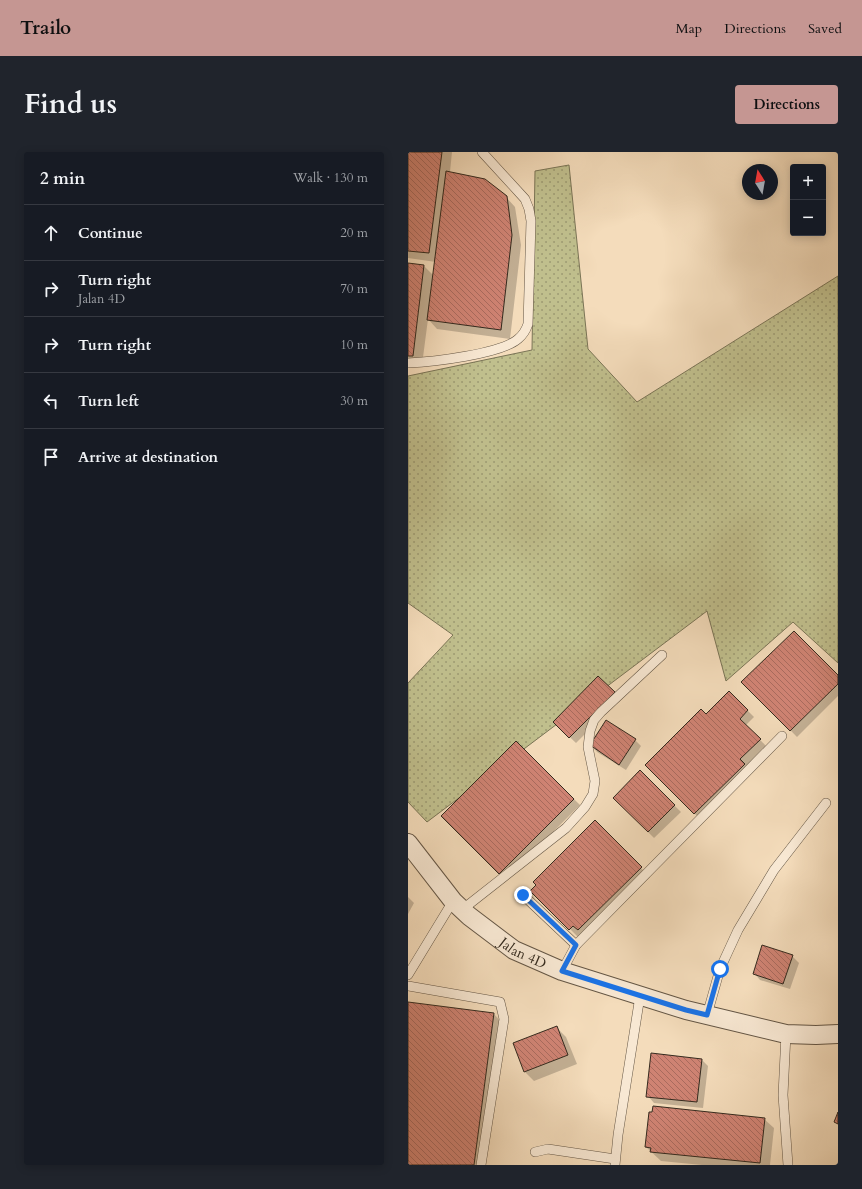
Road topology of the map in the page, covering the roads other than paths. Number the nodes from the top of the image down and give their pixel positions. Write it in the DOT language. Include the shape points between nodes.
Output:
graph roads {
  1 [pos="482,152"];
  2 [pos="408,363"];
  3 [pos="662,655"];
  4 [pos="782,736"];
  5 [pos="826,803"];
  6 [pos="408,843"];
  7 [pos="523,895"];
  8 [pos="458,905"];
  9 [pos="576,945"];
  10 [pos="562,971"];
  11 [pos="408,975"];
  12 [pos="408,986"];
  13 [pos="640,996"];
  14 [pos="707,1015"];
  15 [pos="786,1034"];
  16 [pos="838,1034"];
  17 [pos="536,1152"];
  18 [pos="615,1162"];
  19 [pos="480,1165"];
  20 [pos="788,1165"];
  1 -- 2 [label="lane" via="524,199 529,209 531,221 528,324 518,340 493,350"];
  3 -- 8 [label="lane" via="594,720 588,747 595,781 593,794 585,806 566,828"];
  4 -- 9 [label="lane"];
  5 -- 14 [label="lane" via="774,870 738,930 720,969"];
  6 -- 8 [label="street, Jalan 4D"];
  7 -- 9 [label="lane"];
  8 -- 10 [label="street, Jalan 4D" via="514,950"];
  8 -- 11 [label="lane"];
  9 -- 10 [label="lane"];
  10 -- 13 [label="street, Jalan 4D"];
  12 -- 19 [label="lane" via="500,1002 504,1019"];
  13 -- 14 [label="street, Jalan 4D"];
  13 -- 18 [label="lane"];
  14 -- 15 [label="street, Jalan 4D"];
  15 -- 16 [label="street, Jalan 4D"];
  15 -- 20 [label="lane" via="783,1095"];
  17 -- 18 [label="lane" via="548,1149"];
}
